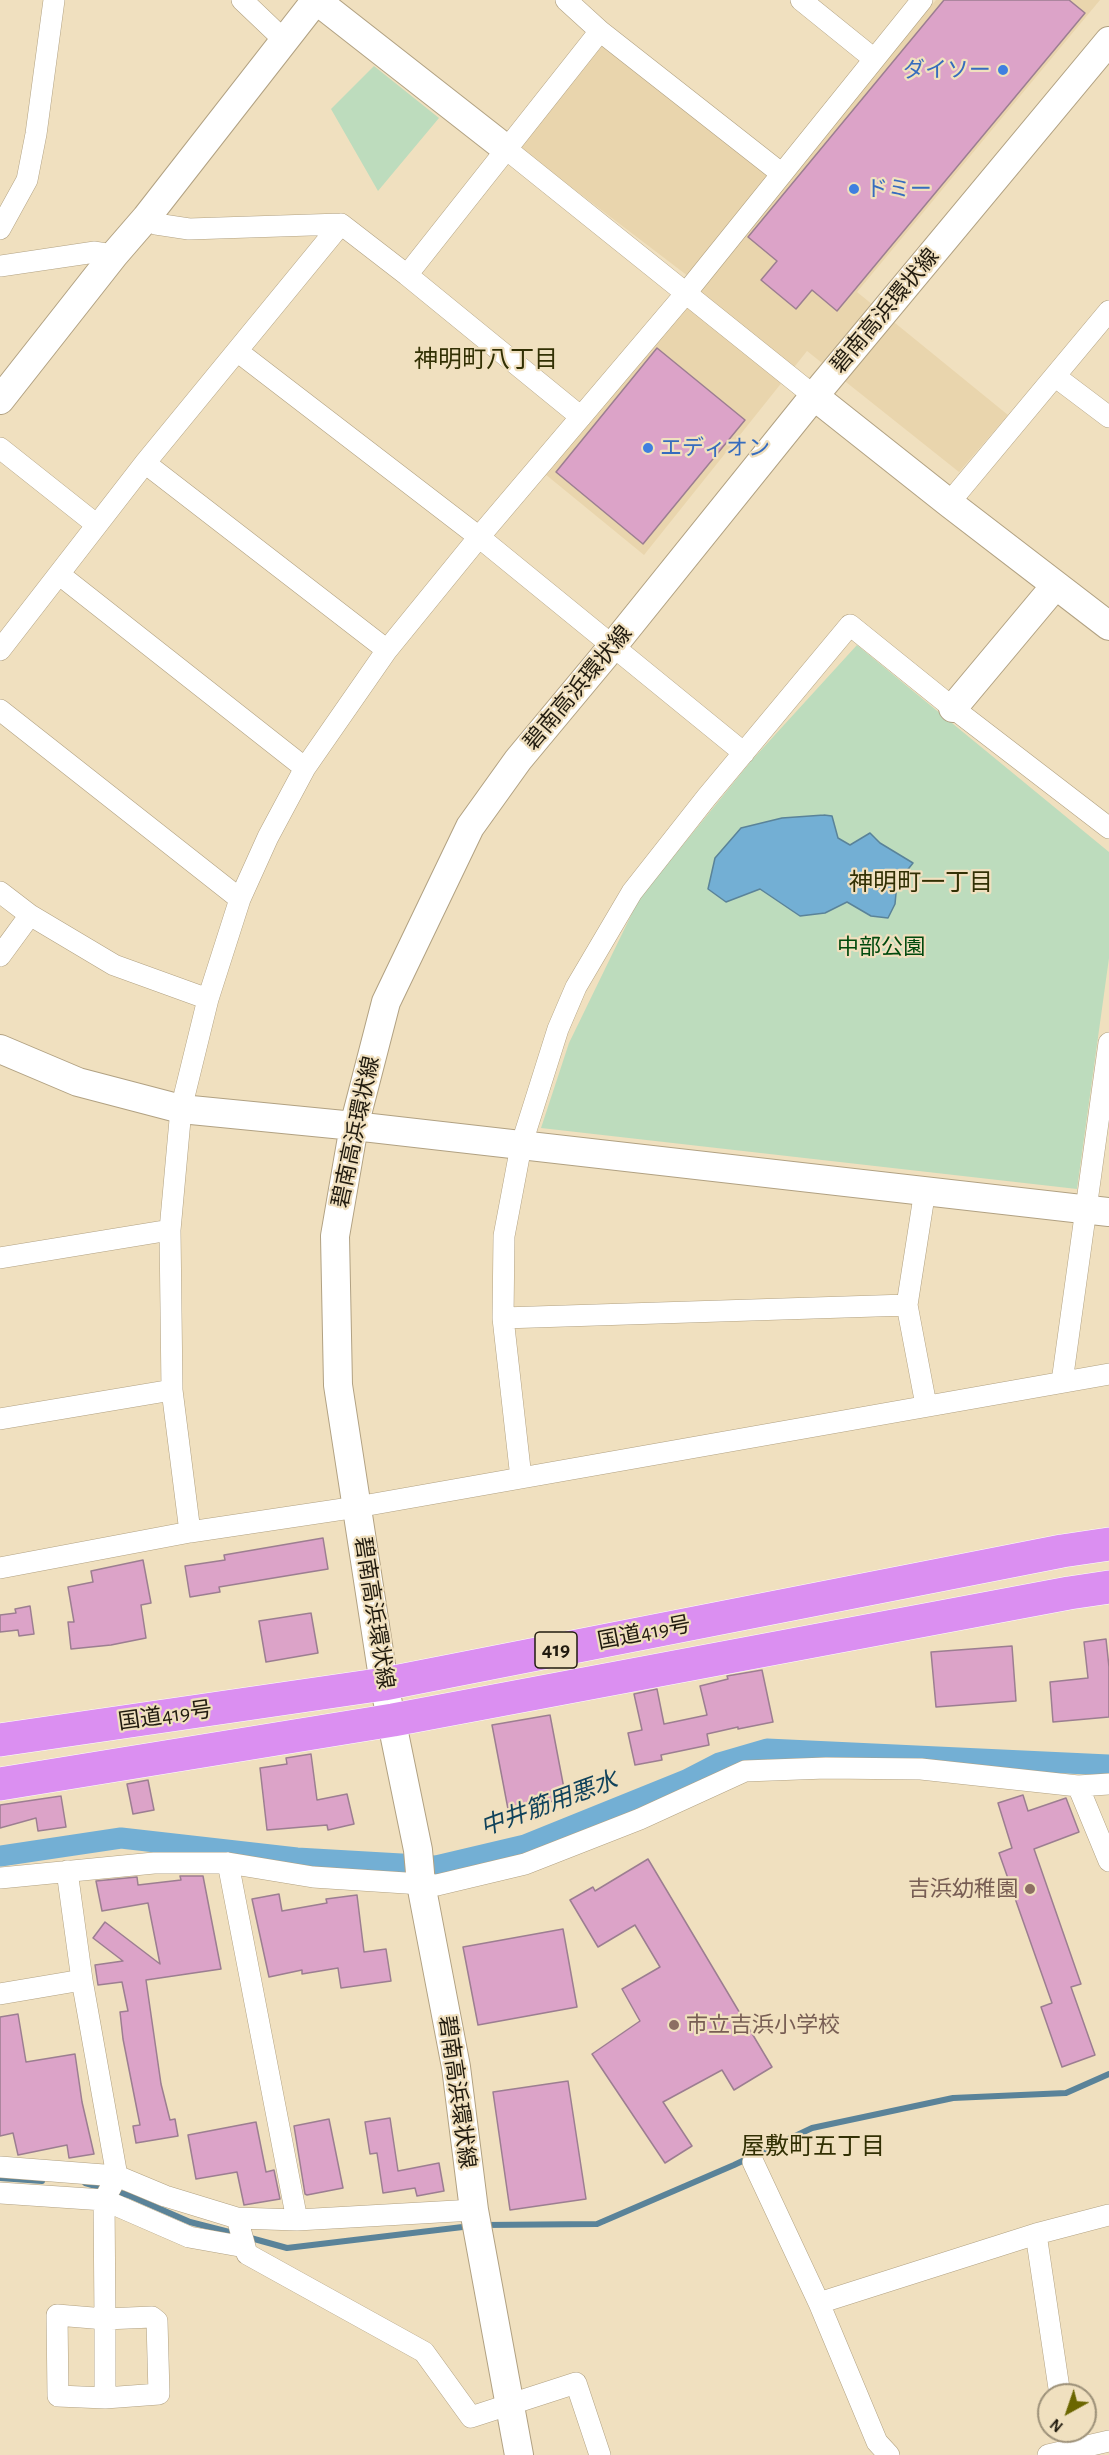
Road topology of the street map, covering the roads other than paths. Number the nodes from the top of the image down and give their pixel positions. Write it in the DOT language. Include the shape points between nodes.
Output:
graph roads {
  1 [pos="54,0"];
  2 [pos="242,0"];
  3 [pos="316,0"];
  4 [pos="566,0"];
  5 [pos="801,0"];
  6 [pos="922,0"];
  7 [pos="600,31"];
  8 [pos="284,40"];
  9 [pos="1109,41"];
  10 [pos="874,59"];
  11 [pos="505,148"];
  12 [pos="782,174"];
  13 [pos="146,218"];
  14 [pos="341,224"];
  15 [pos="0,230"];
  16 [pos="114,255"];
  17 [pos="0,266"];
  18 [pos="407,275"];
  19 [pos="686,292"];
  20 [pos="1109,311"];
  21 [pos="237,351"];
  22 [pos="1056,377"];
  23 [pos="814,396"];
  24 [pos="0,400"];
  25 [pos="581,417"];
  26 [pos="1109,417"];
  27 [pos="0,448"];
  28 [pos="145,463"];
  29 [pos="949,503"];
  30 [pos="97,525"];
  31 [pos="479,537"];
  32 [pos="60,575"];
  33 [pos="1055,586"];
  34 [pos="1109,626"];
  35 [pos="612,648"];
  36 [pos="0,650"];
  37 [pos="387,651"];
  38 [pos="953,708"];
  39 [pos="0,710"];
  40 [pos="744,753"];
  41 [pos="305,768"];
  42 [pos="1109,828"];
  43 [pos="0,892"];
  44 [pos="240,899"];
  45 [pos="30,915"];
  46 [pos="0,956"];
  47 [pos="208,999"];
  48 [pos="1109,1043"];
  49 [pos="0,1049"];
  50 [pos="181,1109"];
  51 [pos="354,1126"];
  52 [pos="521,1146"];
  53 [pos="925,1190"];
  54 [pos="1097,1210"];
  55 [pos="170,1230"];
  56 [pos="0,1258"];
  57 [pos="907,1305"];
  58 [pos="503,1318"];
  59 [pos="1109,1374"];
  60 [pos="1062,1382"];
  61 [pos="172,1390"];
  62 [pos="926,1405"];
  63 [pos="0,1419"];
  64 [pos="522,1478"];
  65 [pos="357,1507"];
  66 [pos="190,1532"];
  67 [pos="1109,1544"];
  68 [pos="0,1568"];
  69 [pos="1109,1587"];
  70 [pos="384,1684"];
  71 [pos="393,1720"];
  72 [pos="0,1740"];
  73 [pos="0,1784"];
  74 [pos="1109,1785"];
  75 [pos="1078,1786"];
  76 [pos="1109,1861"];
  77 [pos="228,1863"];
  78 [pos="67,1871"];
  79 [pos="0,1878"];
  80 [pos="421,1884"];
  81 [pos="82,1980"];
  82 [pos="0,1994"];
  83 [pos="753,2162"];
  84 [pos="0,2167"];
  85 [pos="116,2177"];
  86 [pos="0,2193"];
  87 [pos="105,2200"];
  88 [pos="1109,2215"];
  89 [pos="237,2220"];
  90 [pos="297,2220"];
  91 [pos="476,2221"];
  92 [pos="1036,2234"];
  93 [pos="245,2246"];
  94 [pos="819,2303"];
  95 [pos="105,2319"];
  96 [pos="1058,2383"];
  97 [pos="105,2398"];
  98 [pos="509,2404"];
  99 [pos="1109,2441"];
  100 [pos="1060,2445"];
  101 [pos="519,2455"];
  102 [pos="600,2455"];
  103 [pos="889,2455"];
  1 -- 15 [label="street" via="27,180"];
  2 -- 8 [label="street"];
  3 -- 8 [label="main road"];
  3 -- 11 [label="main road"];
  4 -- 7 [label="street"];
  5 -- 10 [label="street"];
  6 -- 10 [label="street"];
  7 -- 11 [label="street"];
  7 -- 12 [label="street"];
  8 -- 13 [label="main road"];
  9 -- 23 [label="main road, 碧南高浜環状線"];
  10 -- 12 [label="street"];
  11 -- 18 [label="street"];
  11 -- 19 [label="street"];
  12 -- 19 [label="street"];
  13 -- 14 [label="street" via="156,224 189,229"];
  13 -- 16 [label="main road"];
  14 -- 18 [label="street"];
  14 -- 21 [label="street"];
  16 -- 17 [label="street" via="95,252"];
  16 -- 24 [label="main road"];
  18 -- 25 [label="street"];
  19 -- 23 [label="street"];
  19 -- 25 [label="street"];
  20 -- 22 [label="street"];
  21 -- 28 [label="street"];
  21 -- 31 [label="street"];
  22 -- 26 [label="street"];
  22 -- 29 [label="street"];
  23 -- 29 [label="main road"];
  23 -- 35 [label="main road, 碧南高浜環状線"];
  25 -- 31 [label="street"];
  27 -- 30 [label="street"];
  28 -- 30 [label="street"];
  28 -- 37 [label="street"];
  29 -- 33 [label="main road"];
  30 -- 32 [label="street"];
  31 -- 35 [label="street"];
  31 -- 37 [label="street"];
  32 -- 36 [label="street"];
  32 -- 41 [label="street"];
  33 -- 34 [label="main road"];
  33 -- 38 [label="main road"];
  35 -- 40 [label="street"];
  35 -- 51 [label="main road, 碧南高浜環状線" via="518,760 470,827 386,1002"];
  37 -- 41 [label="street"];
  38 -- 40 [label="street" via="850,625"];
  38 -- 42 [label="street"];
  39 -- 44 [label="street"];
  40 -- 52 [label="street" via="632,892 576,987 558,1029"];
  41 -- 44 [label="street"];
  43 -- 45 [label="street"];
  44 -- 47 [label="street"];
  45 -- 46 [label="street"];
  45 -- 47 [label="street" via="114,965"];
  47 -- 50 [label="street"];
  48 -- 54 [label="street"];
  49 -- 50 [label="main road" via="78,1082"];
  50 -- 51 [label="main road"];
  50 -- 55 [label="street"];
  51 -- 52 [label="main road"];
  51 -- 65 [label="main road, 碧南高浜環状線" via="335,1236 338,1385"];
  52 -- 53 [label="main road"];
  52 -- 58 [label="street" via="504,1236"];
  53 -- 54 [label="main road"];
  53 -- 57 [label="street"];
  54 -- 60 [label="street"];
  55 -- 56 [label="street"];
  55 -- 61 [label="street"];
  57 -- 58 [label="street"];
  57 -- 62 [label="street"];
  58 -- 64 [label="street"];
  59 -- 60 [label="street"];
  60 -- 62 [label="street"];
  61 -- 63 [label="street"];
  61 -- 66 [label="street"];
  62 -- 64 [label="street"];
  64 -- 65 [label="street"];
  65 -- 66 [label="street"];
  65 -- 70 [label="main road, 碧南高浜環状線"];
  66 -- 68 [label="street"];
  67 -- 70 [label="highway, 国道419号 / 419"];
  69 -- 71 [label="highway, 国道419号 / 419"];
  70 -- 71 [label="main road, 碧南高浜環状線"];
  70 -- 72 [label="highway, 国道419号 / 419"];
  71 -- 73 [label="highway, 国道419号 / 419"];
  71 -- 80 [label="main road, 碧南高浜環状線"];
  74 -- 75 [label="street"];
  75 -- 76 [label="street"];
  75 -- 80 [label="street" via="921,1768 745,1771 640,1819 525,1864 437,1886"];
  77 -- 78 [label="street" via="154,1863"];
  77 -- 80 [label="street" via="313,1877"];
  77 -- 90 [label="street"];
  78 -- 79 [label="street"];
  78 -- 81 [label="street"];
  80 -- 91 [label="main road, 碧南高浜環状線" via="456,2067"];
  81 -- 82 [label="street"];
  81 -- 85 [label="street"];
  83 -- 94 [label="street"];
  84 -- 85 [label="street"];
  85 -- 87 [label="street"];
  85 -- 89 [label="street"];
  86 -- 87 [label="street"];
  87 -- 93 [label="street" via="189,2237"];
  87 -- 95 [label="street"];
  88 -- 92 [label="street"];
  89 -- 90 [label="street"];
  89 -- 93 [label="street"];
  90 -- 91 [label="street"];
  91 -- 98 [label="main road, 碧南高浜環状線"];
  92 -- 94 [label="street"];
  92 -- 96 [label="street"];
  93 -- 98 [label="street" via="247,2254 424,2352 471,2417"];
  94 -- 103 [label="street" via="877,2442"];
  95 -- 97 [label="street"];
  95 -- 97 [label="street" via="57,2315 58,2396"];
  95 -- 97 [label="street" via="152,2317 157,2321 159,2394"];
  98 -- 101 [label="main road, 碧南高浜環状線"];
  98 -- 102 [label="street" via="576,2383"];
  99 -- 100 [label="street"];
}
